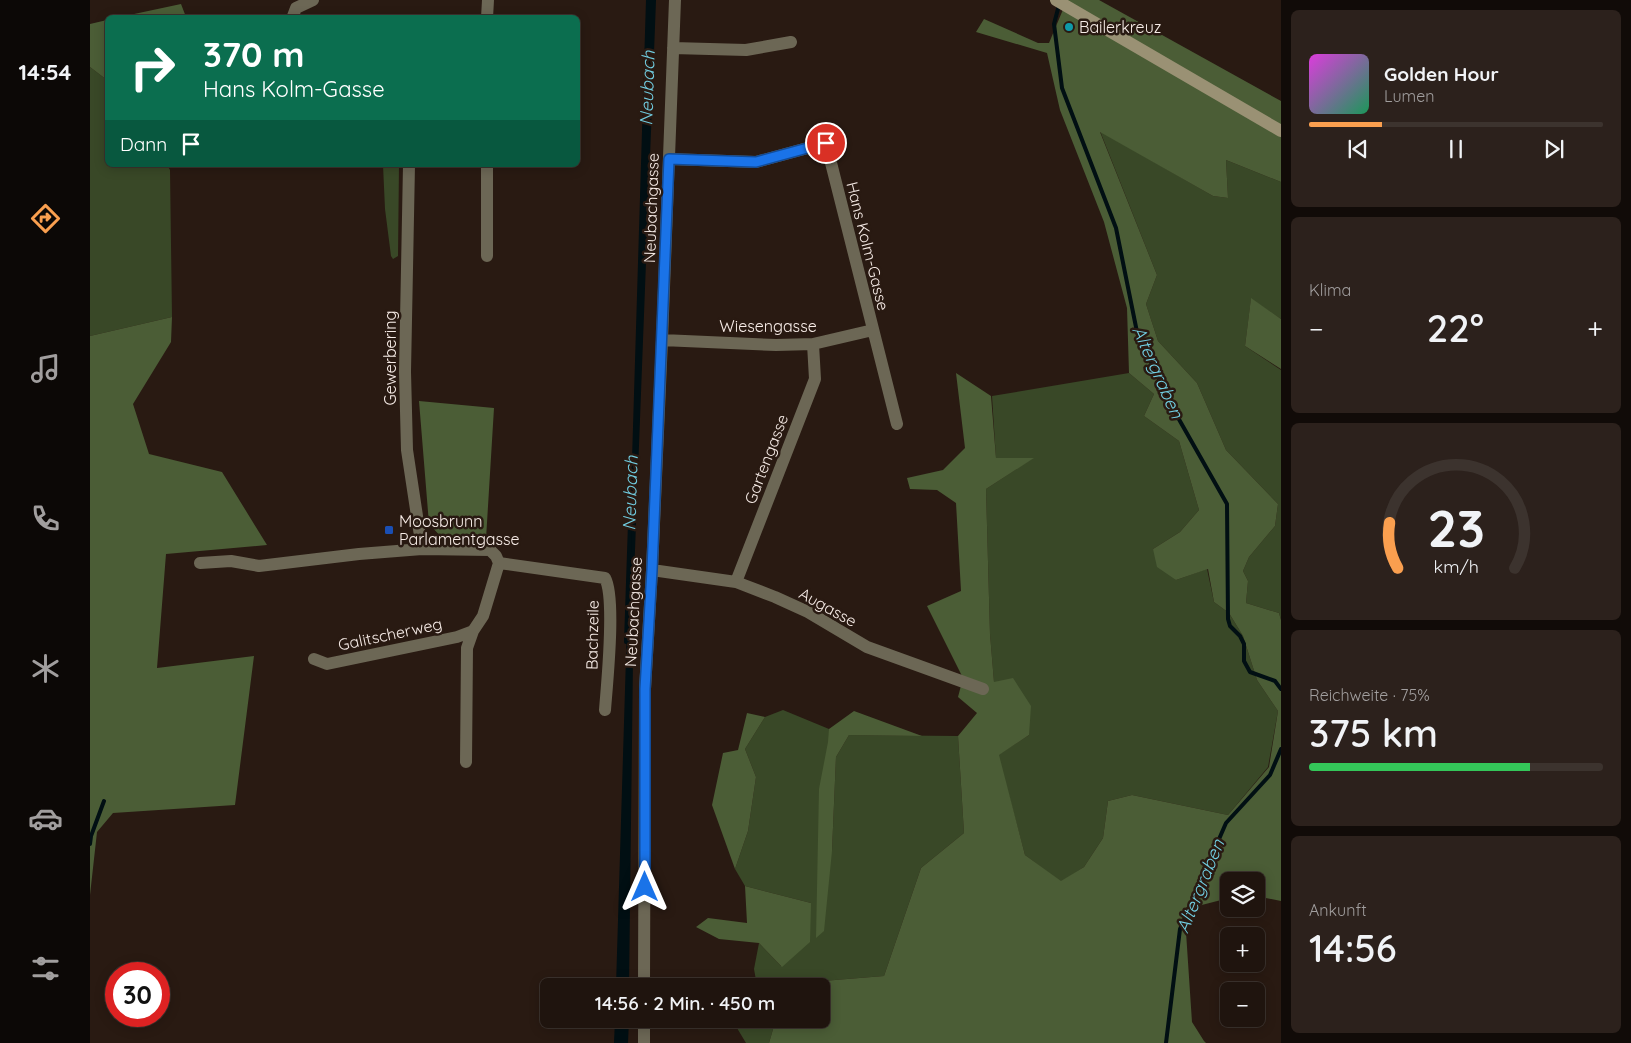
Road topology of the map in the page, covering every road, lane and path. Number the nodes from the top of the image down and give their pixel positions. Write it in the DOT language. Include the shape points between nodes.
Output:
graph roads {
  1 [pos="313,0"];
  2 [pos="488,0"];
  3 [pos="675,0"];
  4 [pos="1060,2"];
  5 [pos="293,15"];
  6 [pos="487,15"];
  7 [pos="791,42"];
  8 [pos="673,48"];
  9 [pos="1281,132"];
  10 [pos="669,159"];
  11 [pos="409,167"];
  12 [pos="487,167"];
  13 [pos="487,256"];
  14 [pos="873,330"];
  15 [pos="662,340"];
  16 [pos="813,344"];
  17 [pos="897,424"];
  18 [pos="422,549"];
  19 [pos="200,563"];
  20 [pos="499,563"];
  21 [pos="652,570"];
  22 [pos="736,582"];
  23 [pos="473,631"];
  24 [pos="314,659"];
  25 [pos="983,689"];
  26 [pos="605,710"];
  27 [pos="466,762"];
  28 [pos="644,978"];
  29 [pos="644,1028"];
  30 [pos="644,1043"];
  1 -- 5 [label="street" via="296,8"];
  2 -- 6 [label="street"];
  3 -- 8 [label="street, Neubachgasse"];
  4 -- 9 [label="main road"];
  7 -- 8 [label="street" via="746,50"];
  8 -- 10 [label="street, Neubachgasse"];
  10 -- 14 [label="street, Hans Kolm-Gasse" via="756,162 826,143"];
  10 -- 15 [label="street, Neubachgasse"];
  11 -- 18 [label="street, Gewerbering" via="408,450"];
  12 -- 13 [label="street"];
  14 -- 16 [label="street, Wiesengasse"];
  14 -- 17 [label="street, Hans Kolm-Gasse"];
  15 -- 16 [label="street, Wiesengasse"];
  15 -- 21 [label="street, Neubachgasse"];
  16 -- 22 [label="street, Gartengasse" via="815,379"];
  18 -- 19 [label="street" via="259,566 231,561"];
  18 -- 20 [label="street" via="490,550"];
  20 -- 23 [label="street" via="483,616"];
  20 -- 26 [label="street, Bachzeile" via="605,578 610,619"];
  21 -- 22 [label="street, Augasse"];
  21 -- 28 [label="street, Neubachgasse" via="645,689"];
  22 -- 25 [label="street, Augasse" via="790,603 867,648"];
  23 -- 24 [label="street, Galitscherweg" via="327,664"];
  23 -- 27 [label="street" via="467,648"];
  29 -- 30 [label="street"];
}
